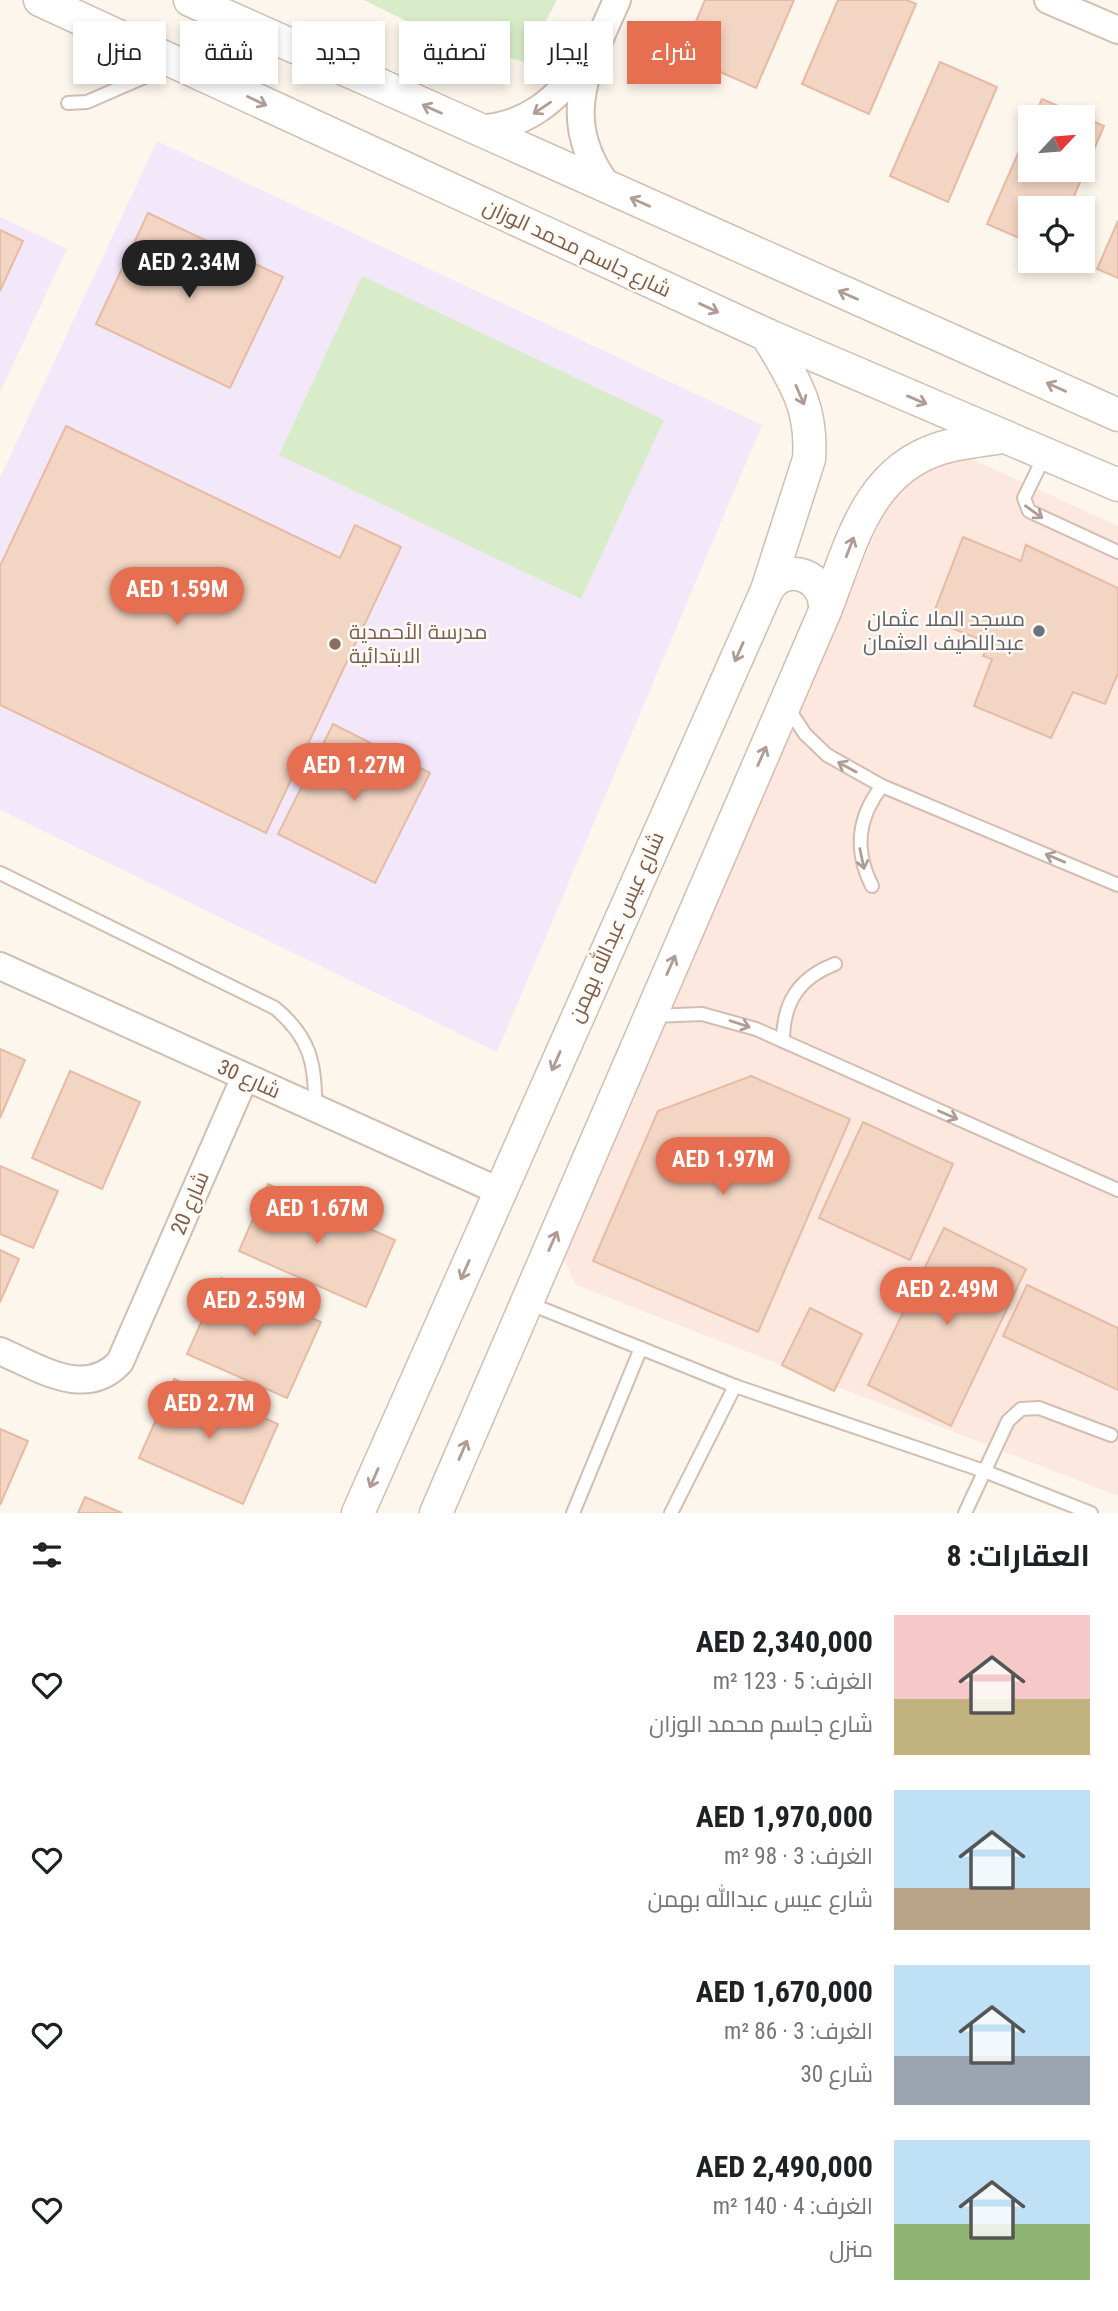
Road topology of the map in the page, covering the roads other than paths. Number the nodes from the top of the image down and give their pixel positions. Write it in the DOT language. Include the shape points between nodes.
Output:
graph roads {
  1 [pos="190,0"];
  2 [pos="617,0"];
  3 [pos="1048,0"];
  4 [pos="42,1"];
  5 [pos="607,21"];
  6 [pos="1118,30"];
  7 [pos="175,64"];
  8 [pos="568,84"];
  9 [pos="584,84"];
  10 [pos="68,103"];
  11 [pos="476,129"];
  12 [pos="609,188"];
  13 [pos="767,335"];
  14 [pos="1118,415"];
  15 [pos="1005,437"];
  16 [pos="1045,454"];
  17 [pos="1118,485"];
  18 [pos="1118,552"];
  19 [pos="766,590"];
  20 [pos="825,611"];
  21 [pos="785,704"];
  22 [pos="882,786"];
  23 [pos="0,873"];
  24 [pos="1118,885"];
  25 [pos="872,886"];
  26 [pos="835,964"];
  27 [pos="0,966"];
  28 [pos="649,1017"];
  29 [pos="783,1041"];
  30 [pos="245,1077"];
  31 [pos="315,1108"];
  32 [pos="1118,1190"];
  33 [pos="499,1191"];
  34 [pos="526,1302"];
  35 [pos="641,1348"];
  36 [pos="0,1351"];
  37 [pos="735,1386"];
  38 [pos="1111,1435"];
  39 [pos="984,1471"];
  40 [pos="359,1513"];
  41 [pos="436,1513"];
  42 [pos="573,1513"];
  43 [pos="671,1513"];
  44 [pos="964,1513"];
  45 [pos="1091,1513"];
  11 -- 1 [label="street, one-way"];
  2 -- 5 [label="street"];
  3 -- 6 [label="street"];
  4 -- 7 [label="street, شارع جاسم محمد الوزان"];
  7 -- 10 [label="lane" via="87,103"];
  7 -- 13 [label="street, شارع جاسم محمد الوزان, one-way"];
  8 -- 11 [label="street, one-way" via="539,110 514,124"];
  9 -- 12 [label="street" via="584,142"];
  11 -- 12 [label="street"];
  14 -- 12 [label="street, one-way"];
  13 -- 15 [label="street, شارع جاسم محمد الوزان, one-way"];
  13 -- 19 [label="street, شارع عيس عبدالله بهمن, one-way" via="801,393 811,437 809,459"];
  15 -- 16 [label="street, شارع جاسم محمد الوزان"];
  20 -- 15 [label="street, one-way" via="866,508 891,476 907,463 944,447"];
  16 -- 17 [label="street, شارع جاسم محمد الوزان"];
  16 -- 18 [label="lane, one-way" via="1024,498 1029,511"];
  19 -- 20 [label="street" via="786,574 804,575 820,586"];
  19 -- 33 [label="street, شارع عيس عبدالله بهمن, one-way"];
  20 -- 21 [label="street"];
  22 -- 21 [label="lane, one-way" via="815,746"];
  28 -- 21 [label="street, one-way"];
  24 -- 22 [label="lane, one-way"];
  22 -- 25 [label="lane, one-way" via="871,800 859,835"];
  23 -- 31 [label="lane" via="275,1008 297,1030 312,1059"];
  26 -- 29 [label="lane" via="817,971 789,1001"];
  27 -- 30 [label="street, شارع 30"];
  28 -- 29 [label="lane, one-way" via="702,1014"];
  34 -- 28 [label="street, one-way"];
  29 -- 32 [label="lane, one-way"];
  30 -- 31 [label="street, شارع 30"];
  30 -- 36 [label="street, شارع 20" via="120,1362 104,1376 81,1382"];
  31 -- 33 [label="street, شارع 30"];
  33 -- 40 [label="street, شارع عيس عبدالله بهمن, one-way"];
  34 -- 35 [label="lane"];
  41 -- 34 [label="street, one-way"];
  35 -- 37 [label="lane"];
  35 -- 42 [label="lane"];
  37 -- 39 [label="lane"];
  37 -- 43 [label="lane"];
  38 -- 39 [label="lane" via="1039,1408 1021,1409 1008,1421"];
  39 -- 44 [label="lane"];
  39 -- 45 [label="lane"];
}
